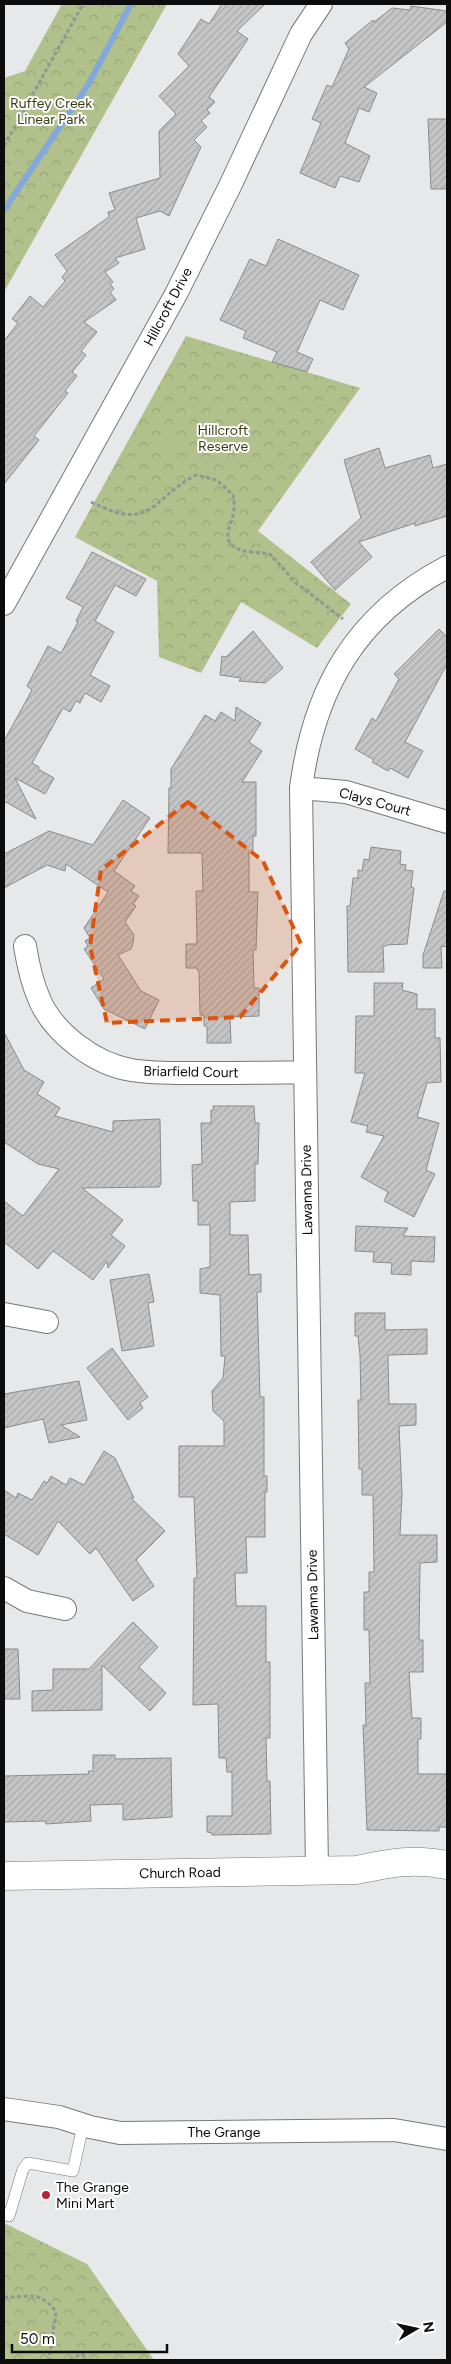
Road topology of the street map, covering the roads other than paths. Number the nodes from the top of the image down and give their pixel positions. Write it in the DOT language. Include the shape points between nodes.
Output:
graph roads {
  1 [pos="321,4"];
  2 [pos="447,568"];
  3 [pos="4,604"];
  4 [pos="302,788"];
  5 [pos="447,822"];
  6 [pos="25,946"];
  7 [pos="305,1072"];
  8 [pos="4,1314"];
  9 [pos="47,1322"];
  10 [pos="4,1588"];
  11 [pos="65,1609"];
  12 [pos="447,1865"];
  13 [pos="317,1870"];
  14 [pos="356,1870"];
  15 [pos="447,1872"];
  16 [pos="4,1876"];
  17 [pos="4,2109"];
  18 [pos="83,2125"];
  19 [pos="447,2139"];
  20 [pos="4,2214"];
  1 -- 3 [label="street, Hillcroft Drive" via="301,34 176,294"];
  2 -- 4 [label="street, Lawanna Drive" via="410,589 379,616 350,649 326,690 314,721"];
  4 -- 5 [label="street, Clays Court" via="346,792"];
  4 -- 7 [label="street, Lawanna Drive"];
  6 -- 7 [label="street, Briarfield Court" via="30,974 46,1010 64,1033 97,1059 129,1070 157,1073"];
  7 -- 13 [label="street, Lawanna Drive"];
  8 -- 9 [label="street"];
  10 -- 11 [label="street" via="26,1602"];
  12 -- 14 [label="street, Church Road" via="400,1860"];
  13 -- 14 [label="street, Church Road"];
  13 -- 16 [label="street, Church Road"];
  14 -- 15 [label="street, Church Road" via="401,1879 418,1879"];
  17 -- 18 [label="street, The Grange" via="59,2117"];
  18 -- 19 [label="street, The Grange" via="120,2133 394,2130"];
  18 -- 20 [label="lane" via="73,2171 28,2163 23,2169 9,2216"];
}
